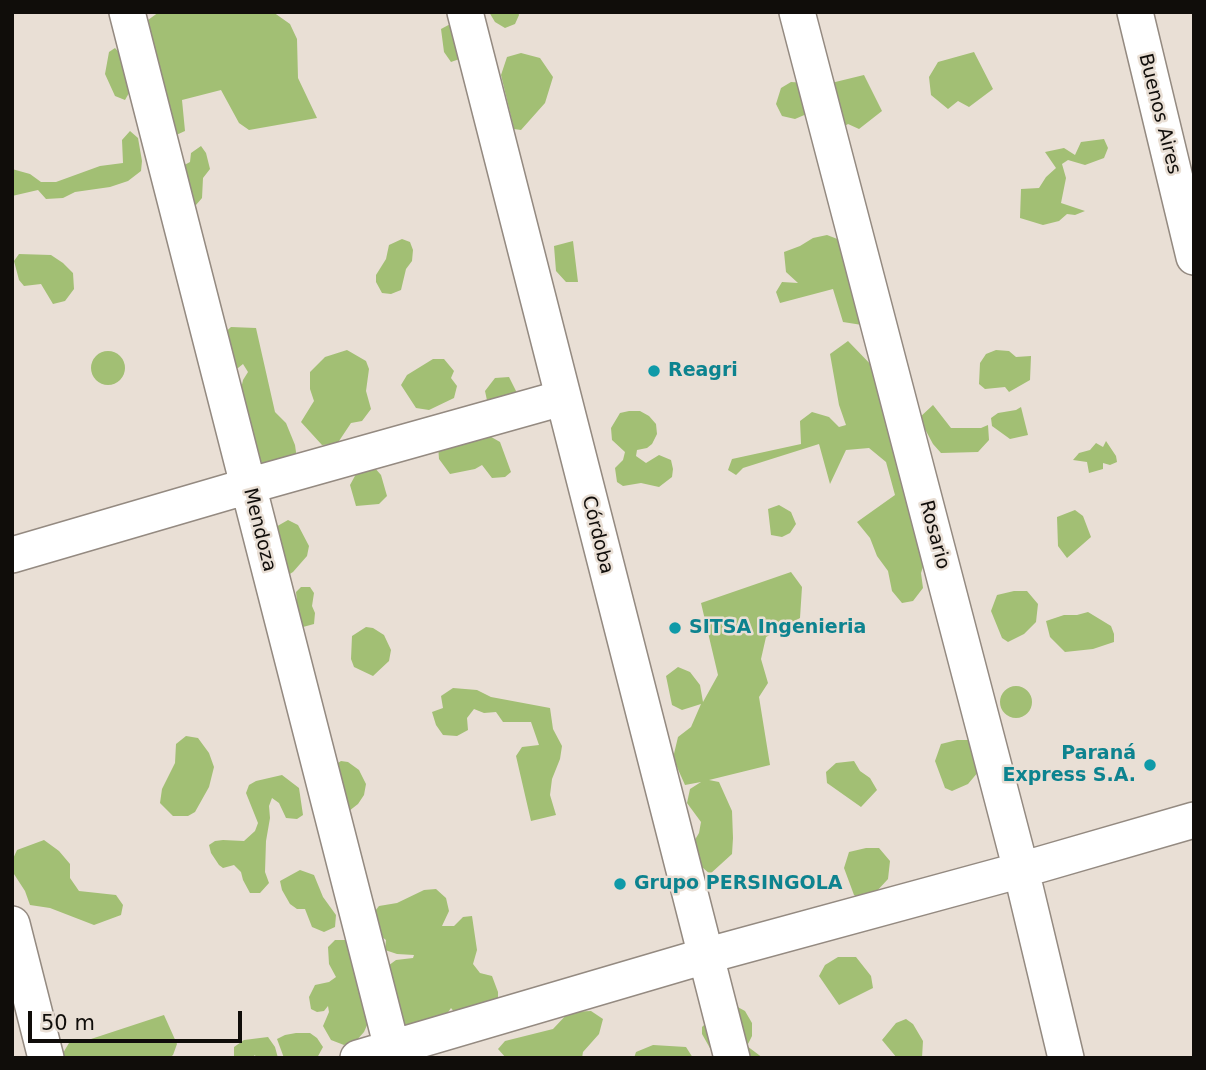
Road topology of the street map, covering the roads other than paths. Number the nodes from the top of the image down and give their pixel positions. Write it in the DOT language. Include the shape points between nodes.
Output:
graph roads {
  1 [pos="128,12"];
  2 [pos="465,12"];
  3 [pos="797,12"];
  4 [pos="1135,12"];
  5 [pos="1194,257"];
  6 [pos="562,398"];
  7 [pos="248,486"];
  8 [pos="12,555"];
  9 [pos="1194,820"];
  10 [pos="1021,870"];
  11 [pos="12,924"];
  12 [pos="705,956"];
  13 [pos="392,1048"];
  14 [pos="46,1058"];
  15 [pos="358,1058"];
  16 [pos="732,1058"];
  17 [pos="1066,1058"];
  1 -- 7 [label="street, Mendoza"];
  2 -- 6 [label="street, Córdoba"];
  3 -- 10 [label="street, Rosario"];
  4 -- 5 [label="street, Buenos Aires"];
  6 -- 7 [label="street"];
  6 -- 12 [label="street, Córdoba"];
  7 -- 8 [label="street"];
  7 -- 13 [label="street, Mendoza"];
  9 -- 10 [label="street"];
  10 -- 12 [label="street"];
  10 -- 17 [label="street, Rosario"];
  11 -- 14 [label="street"];
  12 -- 13 [label="street"];
  12 -- 16 [label="street, Córdoba"];
  13 -- 15 [label="street"];
}
